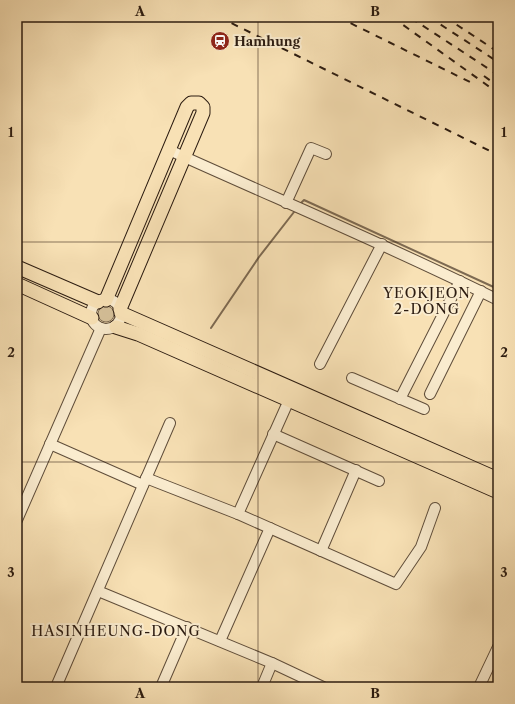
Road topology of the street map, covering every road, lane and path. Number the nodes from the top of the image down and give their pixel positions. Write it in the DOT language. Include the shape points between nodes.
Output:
graph roads {
  1 [pos="169,150"];
  2 [pos="326,154"];
  3 [pos="185,157"];
  4 [pos="286,203"];
  5 [pos="382,244"];
  6 [pos="17,267"];
  7 [pos="460,281"];
  8 [pos="17,284"];
  9 [pos="480,291"];
  10 [pos="498,300"];
  11 [pos="102,301"];
  12 [pos="121,311"];
  13 [pos="92,318"];
  14 [pos="116,327"];
  15 [pos="101,328"];
  16 [pos="320,364"];
  17 [pos="352,378"];
  18 [pos="430,394"];
  19 [pos="400,399"];
  20 [pos="290,400"];
  21 [pos="424,409"];
  22 [pos="170,423"];
  23 [pos="273,434"];
  24 [pos="50,444"];
  25 [pos="356,470"];
  26 [pos="498,479"];
  27 [pos="380,481"];
  28 [pos="144,482"];
  29 [pos="498,492"];
  30 [pos="435,508"];
  31 [pos="238,514"];
  32 [pos="17,520"];
  33 [pos="270,528"];
  34 [pos="321,551"];
  35 [pos="98,591"];
  36 [pos="187,627"];
  37 [pos="220,641"];
  38 [pos="498,647"];
  39 [pos="272,663"];
  40 [pos="56,687"];
  41 [pos="161,687"];
  42 [pos="262,687"];
  43 [pos="324,687"];
  44 [pos="479,687"];
  1 -- 3 [label="street"];
  1 -- 3 [label="main road" via="187,107 194,102 199,103 203,107 203,113"];
  1 -- 11 [label="main road"];
  2 -- 4 [label="street" via="311,148"];
  3 -- 4 [label="street"];
  3 -- 12 [label="main road"];
  4 -- 5 [label="street"];
  5 -- 7 [label="street"];
  5 -- 16 [label="street"];
  6 -- 11 [label="main road"];
  7 -- 9 [label="street"];
  7 -- 19 [label="street"];
  8 -- 13 [label="main road"];
  9 -- 10 [label="street"];
  9 -- 18 [label="street"];
  11 -- 12 [label="street" via="114,301"];
  11 -- 13 [label="street" via="92,311"];
  12 -- 14 [label="street" via="120,321"];
  12 -- 26 [label="main road"];
  13 -- 15 [label="street"];
  14 -- 15 [label="street"];
  14 -- 20 [label="main road" via="138,334"];
  15 -- 24 [label="street"];
  17 -- 19 [label="street"];
  19 -- 21 [label="street"];
  20 -- 23 [label="street"];
  20 -- 29 [label="main road"];
  22 -- 28 [label="street"];
  23 -- 25 [label="street"];
  23 -- 31 [label="street"];
  24 -- 28 [label="street"];
  24 -- 32 [label="street"];
  25 -- 27 [label="street"];
  25 -- 34 [label="street"];
  28 -- 31 [label="street"];
  28 -- 35 [label="street"];
  30 -- 34 [label="street" via="421,547 396,584"];
  31 -- 33 [label="street"];
  33 -- 34 [label="street"];
  33 -- 37 [label="street"];
  35 -- 36 [label="street"];
  35 -- 40 [label="street"];
  36 -- 37 [label="street"];
  36 -- 41 [label="street"];
  37 -- 39 [label="street"];
  38 -- 44 [label="street"];
  39 -- 42 [label="street"];
  39 -- 43 [label="street"];
}
